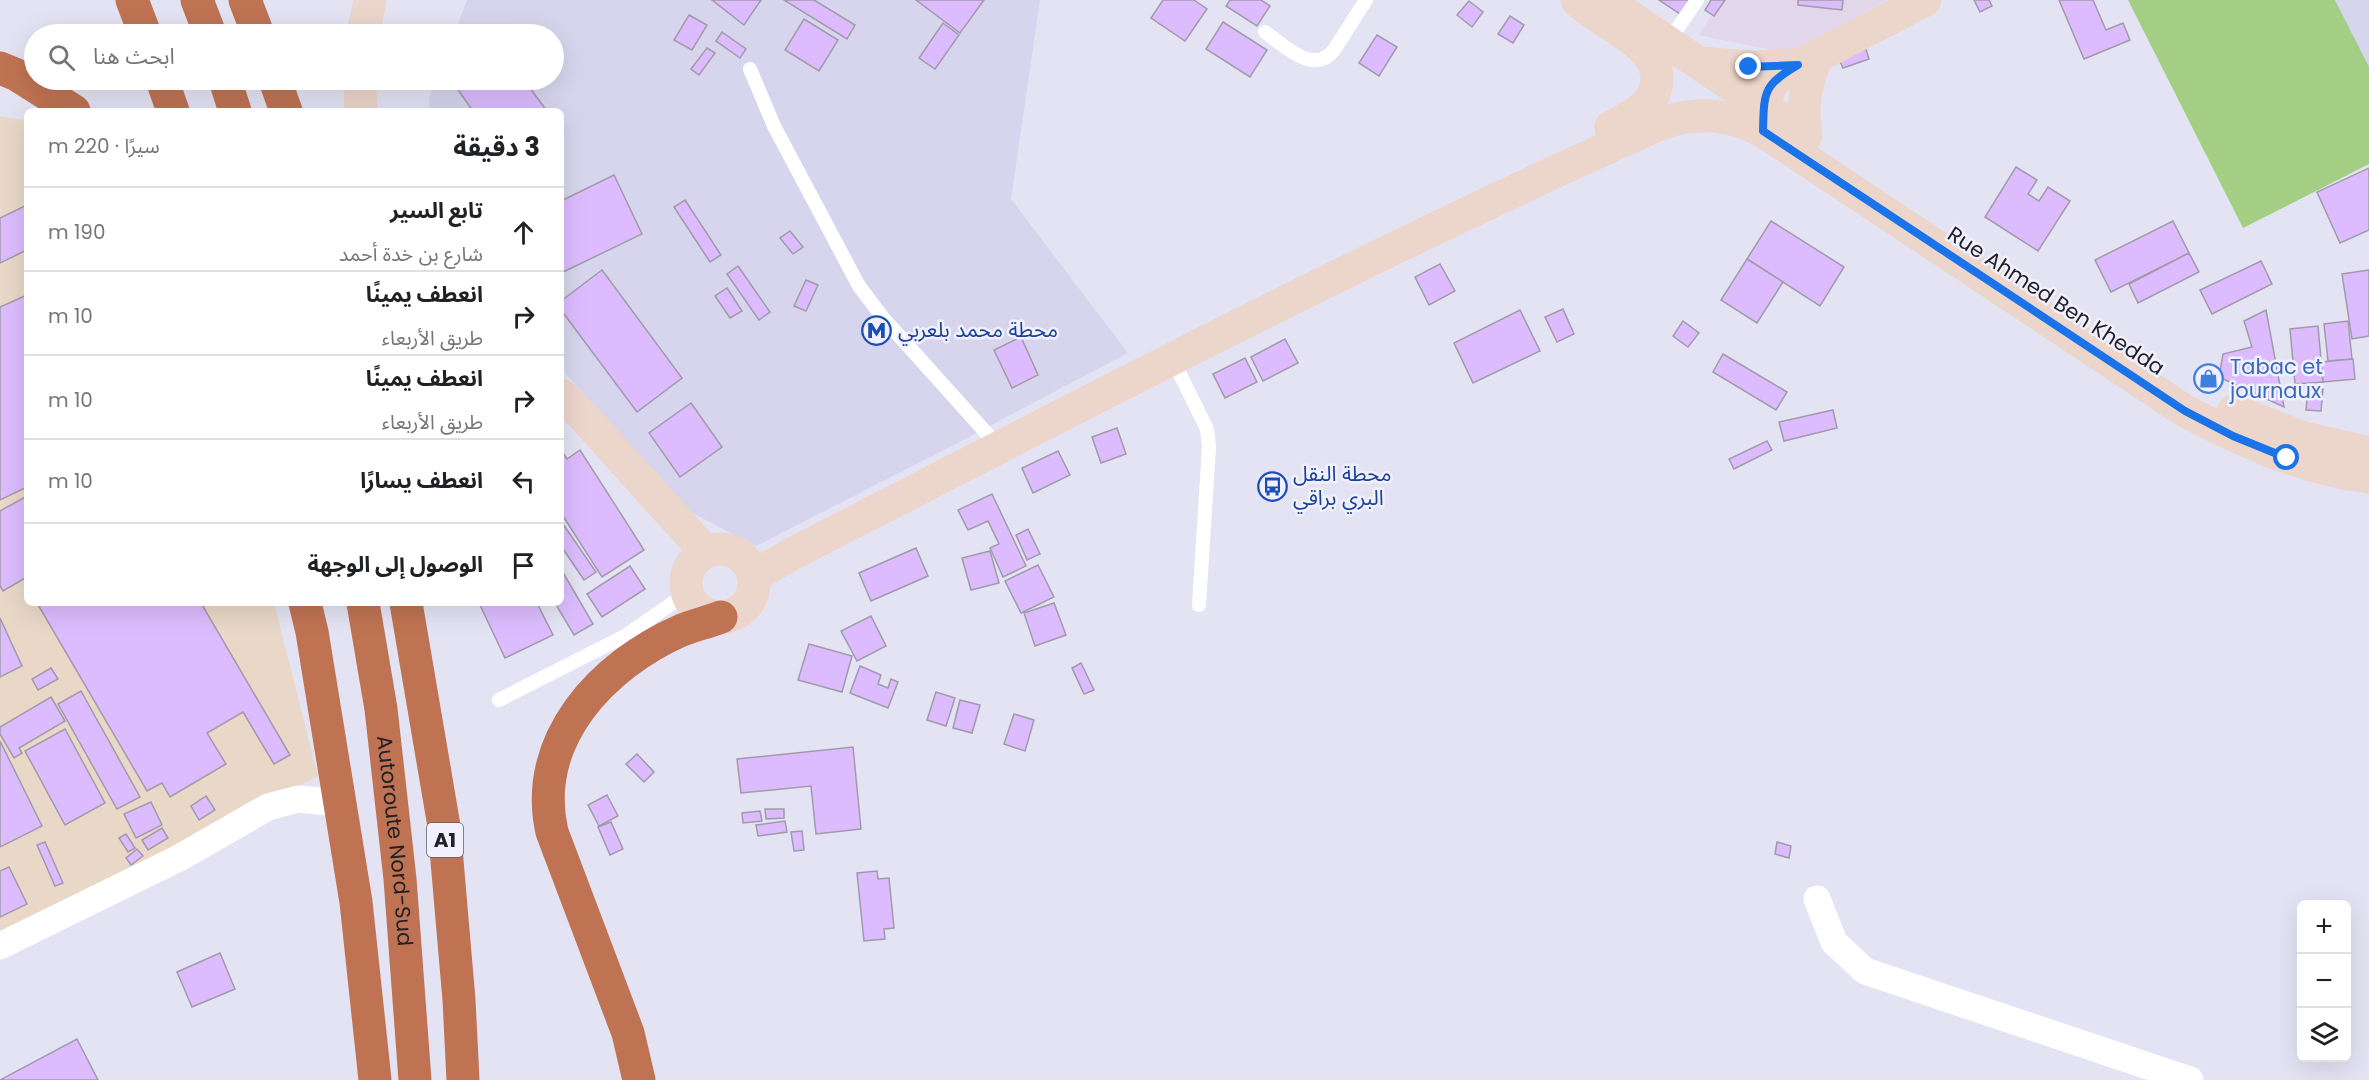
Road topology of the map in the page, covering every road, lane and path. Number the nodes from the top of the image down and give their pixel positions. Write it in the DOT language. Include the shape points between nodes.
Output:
graph roads {
  1 [pos="132,0"];
  2 [pos="197,0"];
  3 [pos="244,0"];
  4 [pos="370,0"];
  5 [pos="1366,0"];
  6 [pos="1577,0"];
  7 [pos="1605,0"];
  8 [pos="1698,0"];
  9 [pos="1925,0"];
  10 [pos="141,24"];
  11 [pos="206,24"];
  12 [pos="254,24"];
  13 [pos="365,24"];
  14 [pos="1265,32"];
  15 [pos="1668,42"];
  16 [pos="1808,60"];
  17 [pos="1698,63"];
  18 [pos="0,68"];
  19 [pos="750,69"];
  20 [pos="24,79"];
  21 [pos="41,90"];
  22 [pos="166,90"];
  23 [pos="228,90"];
  24 [pos="278,90"];
  25 [pos="361,90"];
  26 [pos="69,108"];
  27 [pos="172,108"];
  28 [pos="234,108"];
  29 [pos="285,108"];
  30 [pos="362,108"];
  31 [pos="1763,119"];
  32 [pos="1806,135"];
  33 [pos="1537,179"];
  34 [pos="1172,358"];
  35 [pos="564,398"];
  36 [pos="999,447"];
  37 [pos="2369,453"];
  38 [pos="2369,477"];
  39 [pos="705,551"];
  40 [pos="754,576"];
  41 [pos="687,593"];
  42 [pos="1199,605"];
  43 [pos="306,606"];
  44 [pos="364,606"];
  45 [pos="407,606"];
  46 [pos="721,617"];
  47 [pos="499,700"];
  48 [pos="340,803"];
  49 [pos="1817,899"];
  50 [pos="0,946"];
  51 [pos="375,1080"];
  52 [pos="415,1080"];
  53 [pos="463,1080"];
  54 [pos="639,1080"];
  55 [pos="2190,1080"];
  1 -- 10 [label="highway"];
  2 -- 11 [label="highway"];
  3 -- 12 [label="highway"];
  4 -- 13 [label="main road"];
  5 -- 14 [label="lane" via="1335,50 1319,61 1306,60"];
  6 -- 33 [label="main road" via="1652,57 1657,87 1639,112 1557,157"];
  7 -- 15 [label="main road"];
  8 -- 15 [label="lane"];
  9 -- 16 [label="main road"];
  15 -- 17 [label="main road"];
  16 -- 17 [label="main road" via="1749,67"];
  16 -- 31 [label="main road" via="1770,84"];
  16 -- 32 [label="main road" via="1809,77 1803,102"];
  17 -- 31 [label="main road"];
  18 -- 20 [label="highway"];
  19 -- 36 [label="lane" via="774,126 859,286"];
  21 -- 26 [label="highway"];
  22 -- 27 [label="highway"];
  23 -- 28 [label="highway"];
  24 -- 29 [label="highway"];
  25 -- 30 [label="main road"];
  31 -- 32 [label="main road, Rue Ahmed Ben Khedda"];
  31 -- 33 [label="main road" via="1744,122 1724,116 1682,116"];
  31 -- 38 [label="main road" via="2185,411 2287,458 2347,475"];
  32 -- 37 [label="main road, Rue Ahmed Ben Khedda" via="2196,393 2304,438"];
  33 -- 34 [label="main road"];
  34 -- 36 [label="main road"];
  34 -- 42 [label="lane" via="1207,429 1209,447"];
  35 -- 39 [label="main road"];
  36 -- 40 [label="main road"];
  39 -- 40 [label="main road" via="727,548 737,552 751,566"];
  39 -- 41 [label="main road" via="688,569"];
  40 -- 46 [label="main road" via="754,588 743,608"];
  41 -- 46 [label="main road" via="696,608"];
  41 -- 47 [label="lane" via="625,636"];
  43 -- 48 [label="highway"];
  44 -- 52 [label="highway, Autoroute Nord-Sud / A1" via="381,709 400,879"];
  45 -- 53 [label="highway, A1" via="444,826"];
  46 -- 54 [label="highway" via="683,630 624,665 574,716 550,772 547,813 552,832 628,1033"];
  48 -- 50 [label="street" via="298,799 268,807 179,858"];
  48 -- 51 [label="highway" via="356,902"];
  49 -- 55 [label="street" via="1834,942 1865,971"];
}
